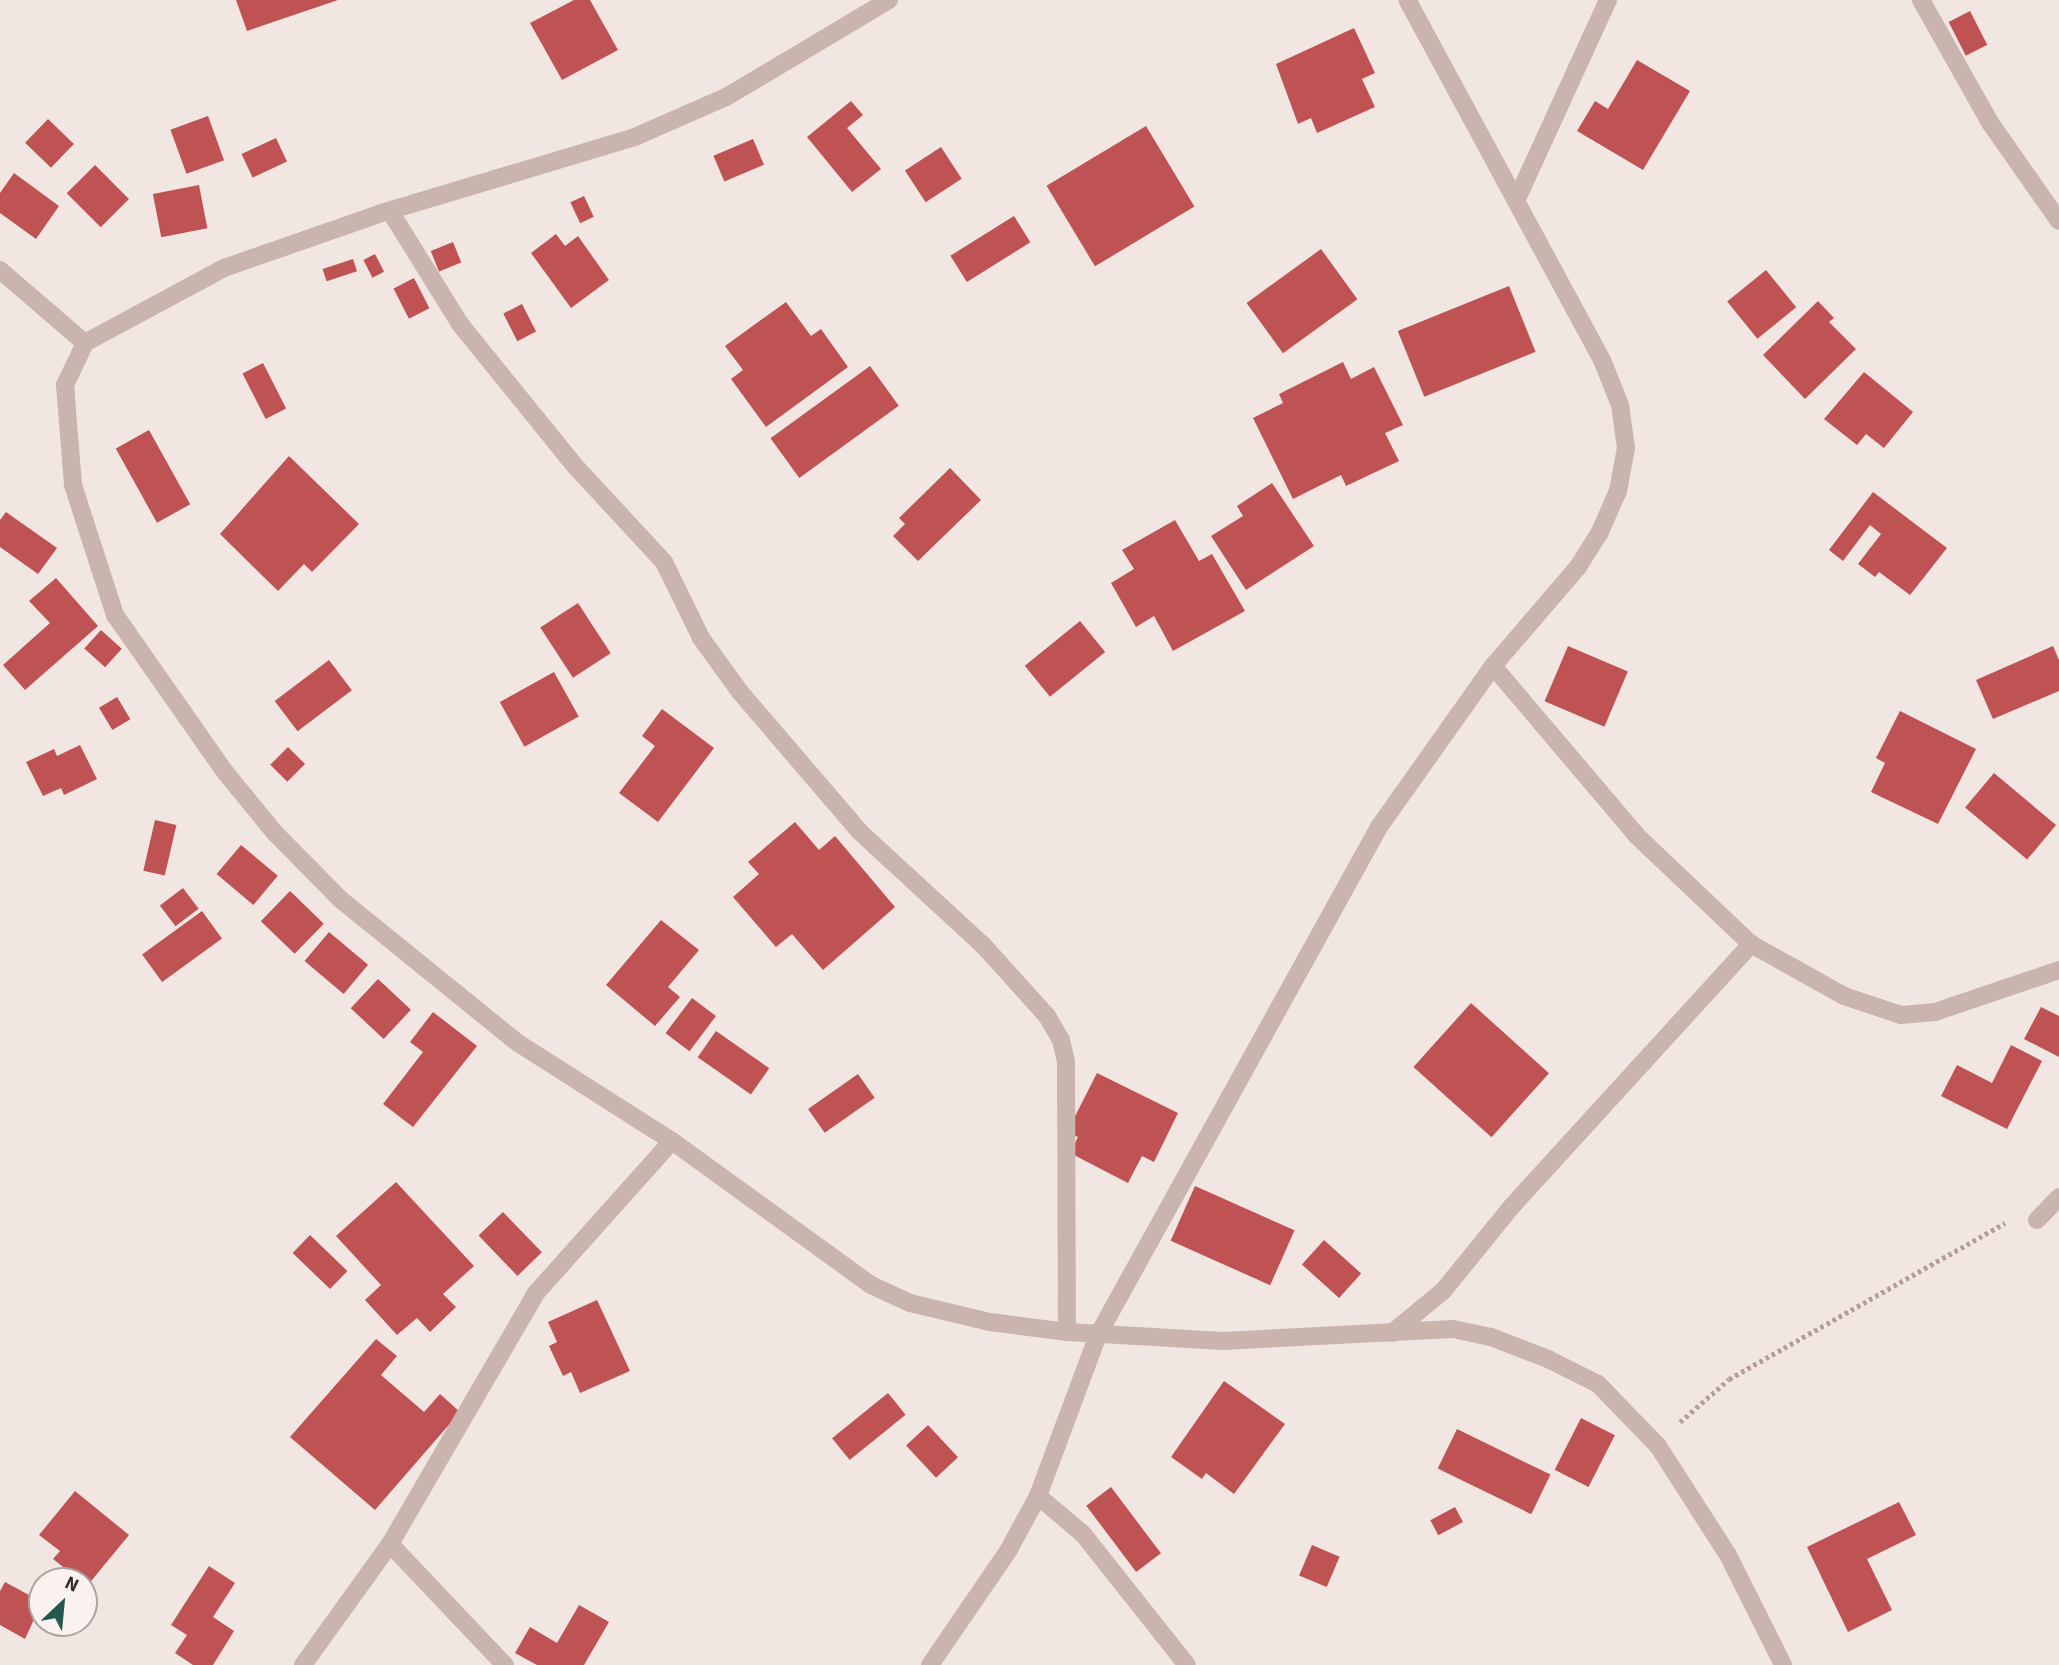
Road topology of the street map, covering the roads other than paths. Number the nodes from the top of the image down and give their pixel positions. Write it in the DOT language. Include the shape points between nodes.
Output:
graph roads {
  1 [pos="889,0"];
  2 [pos="1407,0"];
  3 [pos="1608,0"];
  4 [pos="1921,0"];
  5 [pos="1517,201"];
  6 [pos="390,211"];
  7 [pos="2059,221"];
  8 [pos="0,270"];
  9 [pos="85,343"];
  10 [pos="1493,666"];
  11 [pos="1751,943"];
  12 [pos="2059,970"];
  13 [pos="672,1141"];
  14 [pos="2059,1196"];
  15 [pos="2037,1220"];
  16 [pos="1067,1332"];
  17 [pos="1392,1333"];
  18 [pos="1098,1335"];
  19 [pos="1038,1496"];
  20 [pos="390,1544"];
  21 [pos="303,1665"];
  22 [pos="505,1665"];
  23 [pos="930,1665"];
  24 [pos="1187,1665"];
  25 [pos="1783,1665"];
  1 -- 6 [label="street" via="726,97 635,137"];
  2 -- 5 [label="street"];
  3 -- 5 [label="street"];
  4 -- 7 [label="street" via="1991,124"];
  5 -- 10 [label="street" via="1602,360 1620,405 1626,448 1618,491 1599,534 1578,567"];
  6 -- 9 [label="street" via="224,268"];
  6 -- 16 [label="street" via="460,324 575,466 664,562 701,638 740,692 860,832 983,945 1047,1016 1061,1040 1066,1061"];
  8 -- 9 [label="street"];
  9 -- 13 [label="street" via="65,385 74,485 115,615 225,772 275,833 340,899 518,1042"];
  10 -- 11 [label="street" via="1637,836"];
  10 -- 18 [label="street" via="1378,827"];
  11 -- 12 [label="street" via="1844,996 1900,1015 1935,1012"];
  11 -- 17 [label="street" via="1512,1206 1443,1291"];
  13 -- 16 [label="street" via="871,1285 910,1303 990,1322"];
  13 -- 20 [label="street" via="536,1293"];
  14 -- 15 [label="street"];
  16 -- 18 [label="street"];
  17 -- 18 [label="street" via="1223,1341"];
  17 -- 25 [label="street" via="1454,1329 1491,1337 1598,1384 1658,1446 1728,1555"];
  18 -- 19 [label="street"];
  19 -- 23 [label="street" via="1008,1551"];
  19 -- 24 [label="street" via="1083,1534"];
  20 -- 21 [label="street"];
  20 -- 22 [label="street"];
}
